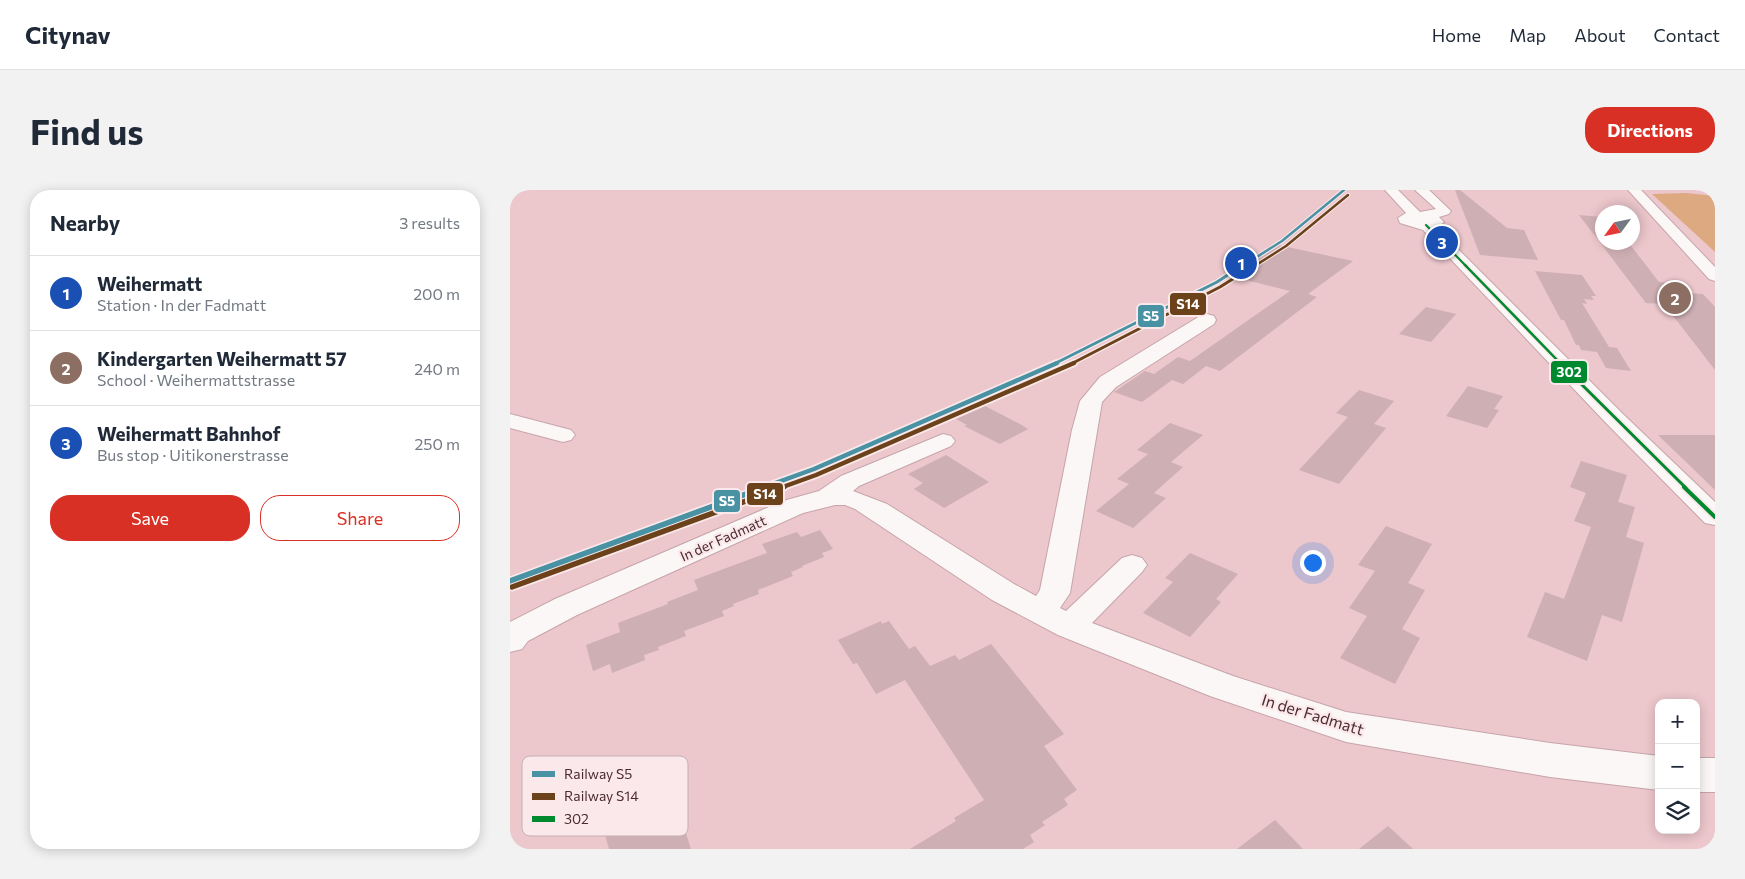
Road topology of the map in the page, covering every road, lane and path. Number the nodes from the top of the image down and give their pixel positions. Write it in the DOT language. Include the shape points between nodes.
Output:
graph roads {
  1 [pos="1391,190"];
  2 [pos="1421,190"];
  3 [pos="1634,190"];
  4 [pos="1423,219"];
  5 [pos="1715,276"];
  6 [pos="1207,320"];
  7 [pos="510,421"];
  8 [pos="563,435"];
  9 [pos="943,441"];
  10 [pos="829,496"];
  11 [pos="1715,517"];
  12 [pos="1132,565"];
  13 [pos="1054,619"];
  14 [pos="510,640"];
  15 [pos="1655,773"];
  16 [pos="1700,774"];
  17 [pos="1715,775"];
  1 -- 4 [label="street"];
  2 -- 4 [label="street" via="1444,211"];
  3 -- 5 [label="street"];
  4 -- 11 [label="street" via="1616,420"];
  6 -- 13 [label="street" via="1108,382 1091,401"];
  7 -- 8 [label="street"];
  9 -- 10 [label="street" via="850,481"];
  10 -- 13 [label="street, In der Fadmatt" via="846,496 863,502 1003,592"];
  10 -- 14 [label="street, In der Fadmatt" via="793,507 566,606"];
  12 -- 13 [label="street"];
  13 -- 15 [label="street, In der Fadmatt" via="1222,686 1346,727 1550,760"];
  16 -- 17 [label="street"];
}
